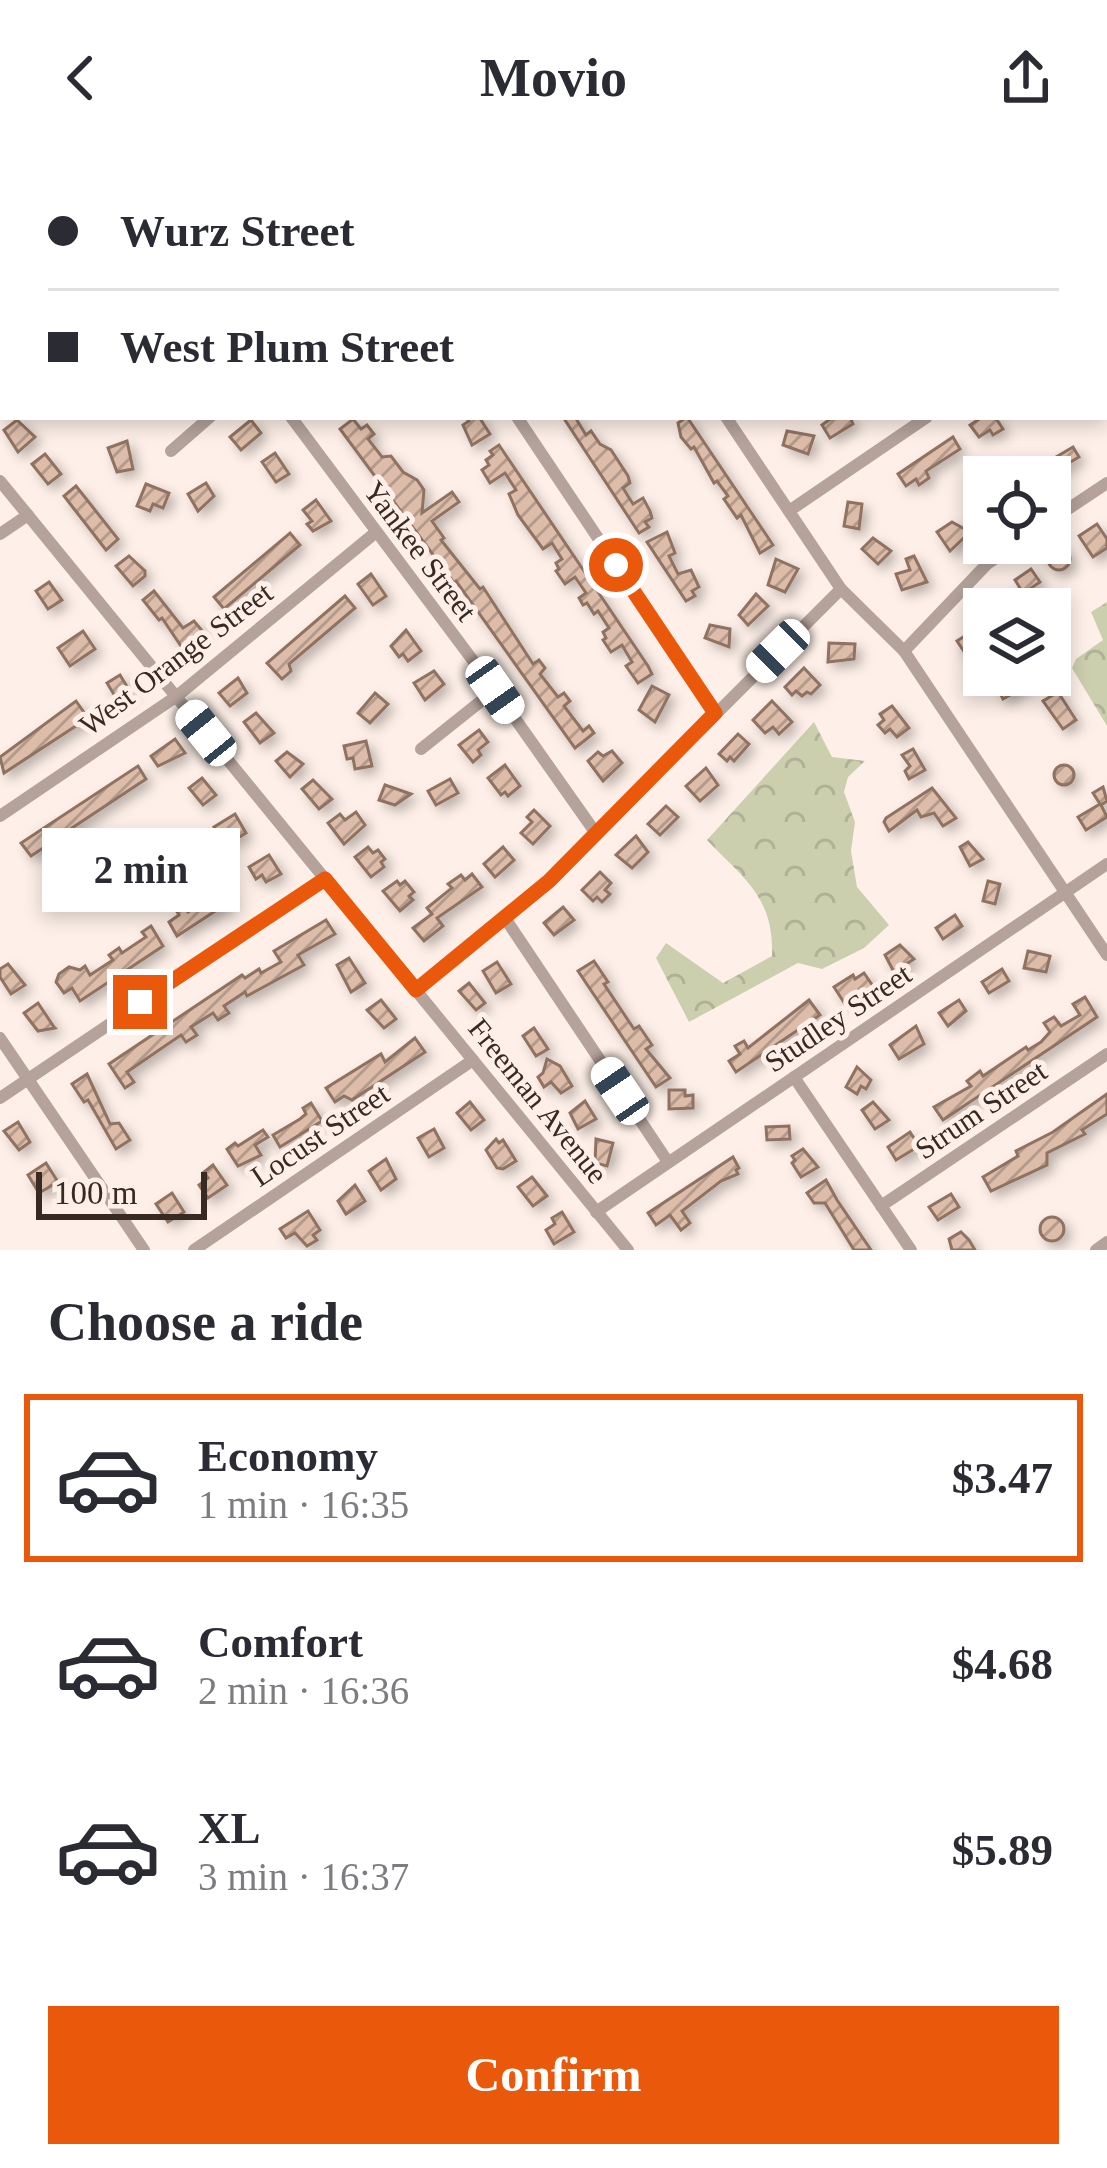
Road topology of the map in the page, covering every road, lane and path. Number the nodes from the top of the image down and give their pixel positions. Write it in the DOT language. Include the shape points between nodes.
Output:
graph roads {
  1 [pos="207,420"];
  2 [pos="293,420"];
  3 [pos="519,420"];
  4 [pos="728,420"];
  5 [pos="923,420"];
  6 [pos="171,451"];
  7 [pos="0,482"];
  8 [pos="1107,483"];
  9 [pos="1071,507"];
  10 [pos="788,511"];
  11 [pos="28,515"];
  12 [pos="375,533"];
  13 [pos="0,534"];
  14 [pos="987,564"];
  15 [pos="842,589"];
  16 [pos="904,651"];
  17 [pos="495,690"];
  18 [pos="177,696"];
  19 [pos="715,713"];
  20 [pos="421,748"];
  21 [pos="0,817"];
  22 [pos="595,832"];
  23 [pos="1107,864"];
  24 [pos="325,879"];
  25 [pos="1065,893"];
  26 [pos="505,918"];
  27 [pos="1107,955"];
  28 [pos="416,990"];
  29 [pos="0,1038"];
  30 [pos="1107,1054"];
  31 [pos="473,1060"];
  32 [pos="794,1077"];
  33 [pos="27,1079"];
  34 [pos="0,1097"];
  35 [pos="668,1162"];
  36 [pos="881,1206"];
  37 [pos="596,1212"];
  38 [pos="1107,1243"];
  39 [pos="620,1248"];
  40 [pos="144,1250"];
  41 [pos="194,1250"];
  42 [pos="911,1250"];
  43 [pos="1096,1250"];
  1 -- 6 [label="street"];
  2 -- 12 [label="street, Yankee Street"];
  3 -- 19 [label="street"];
  4 -- 10 [label="street"];
  5 -- 10 [label="street"];
  7 -- 11 [label="street, Freeman Avenue"];
  8 -- 9 [label="street"];
  10 -- 15 [label="street"];
  11 -- 13 [label="street"];
  11 -- 18 [label="street, Freeman Avenue"];
  12 -- 17 [label="street, Yankee Street"];
  12 -- 18 [label="street, West Orange Street"];
  14 -- 16 [label="street"];
  15 -- 16 [label="street"];
  15 -- 19 [label="street"];
  16 -- 25 [label="street"];
  17 -- 20 [label="street"];
  17 -- 22 [label="street, Yankee Street"];
  18 -- 21 [label="street, West Orange Street"];
  18 -- 24 [label="street, Freeman Avenue"];
  19 -- 22 [label="street"];
  22 -- 26 [label="street"];
  23 -- 25 [label="street, Studley Street"];
  24 -- 28 [label="street, Freeman Avenue"];
  24 -- 33 [label="street"];
  25 -- 27 [label="street"];
  25 -- 32 [label="street, Studley Street"];
  26 -- 28 [label="street"];
  26 -- 35 [label="street"];
  28 -- 31 [label="street, Freeman Avenue"];
  29 -- 33 [label="street"];
  30 -- 36 [label="street, Strum Street"];
  31 -- 37 [label="street, Freeman Avenue"];
  31 -- 41 [label="street, Locust Street"];
  32 -- 35 [label="street, Studley Street"];
  32 -- 36 [label="street"];
  33 -- 34 [label="street"];
  33 -- 40 [label="street"];
  35 -- 37 [label="street, Studley Street"];
  36 -- 42 [label="street"];
  37 -- 39 [label="street, Freeman Avenue"];
  38 -- 43 [label="street"];
}
